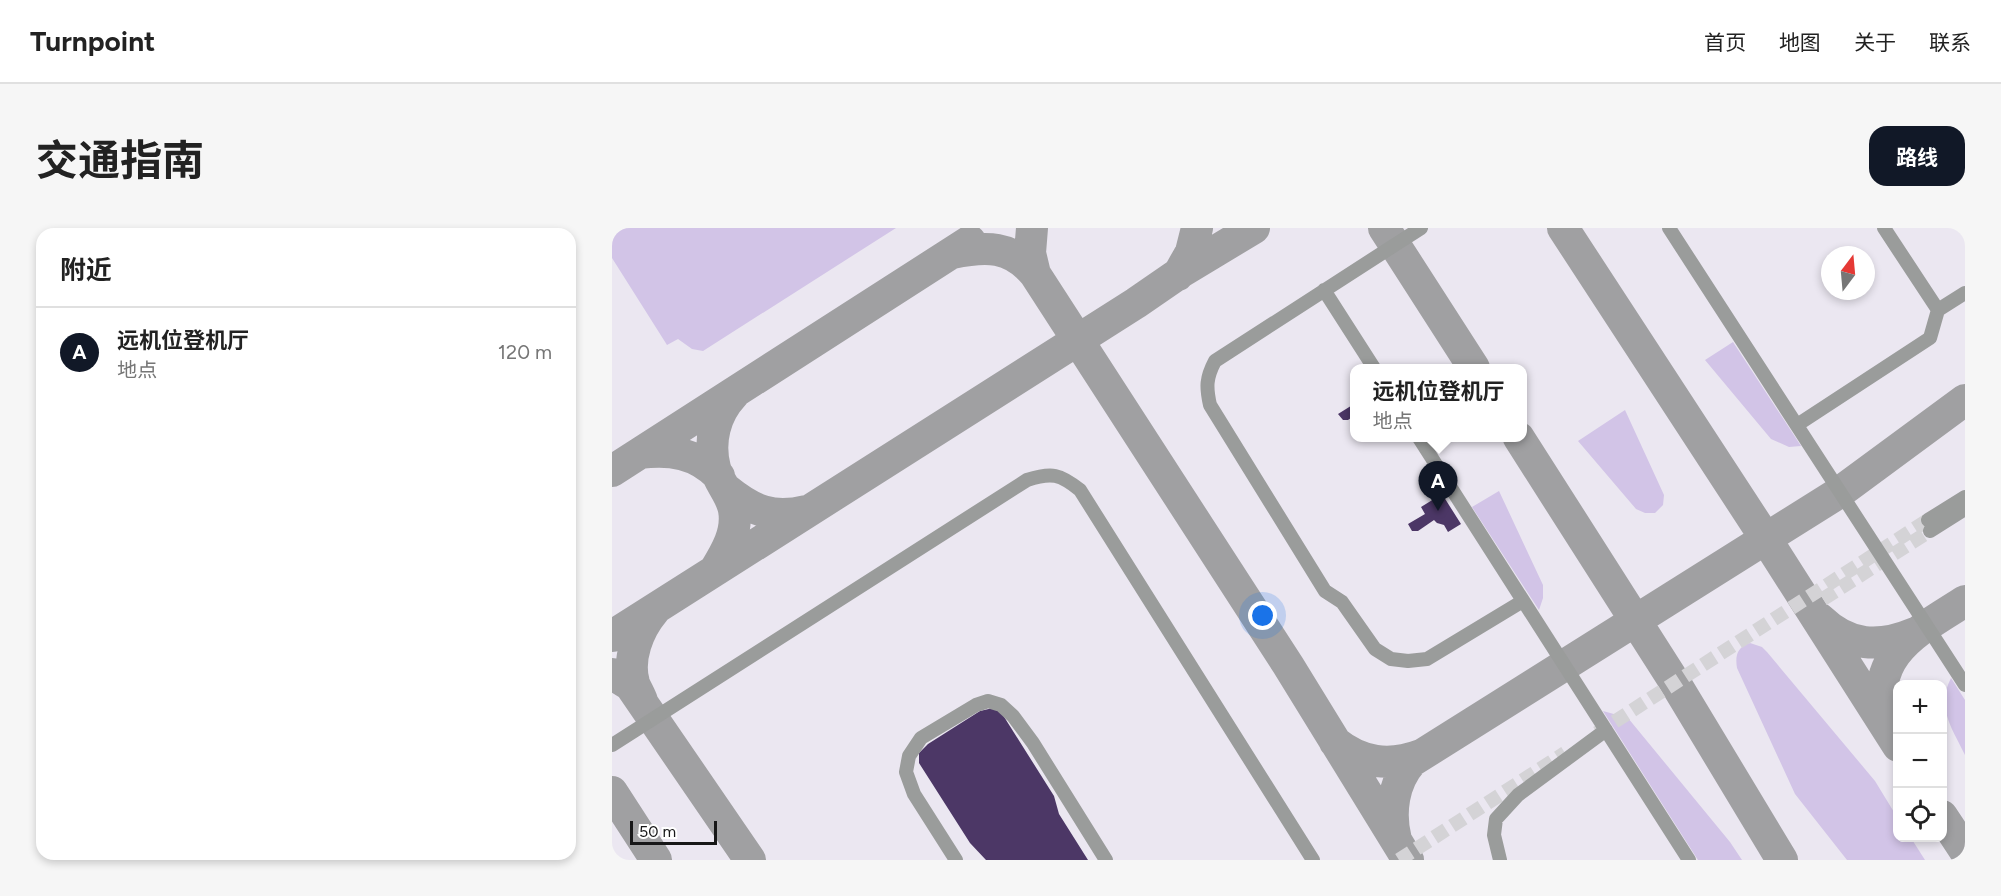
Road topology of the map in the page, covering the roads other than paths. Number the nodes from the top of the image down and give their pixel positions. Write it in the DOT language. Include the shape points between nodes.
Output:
graph roads {
  1 [pos="1421,228"];
  2 [pos="1669,228"];
  3 [pos="1884,228"];
  4 [pos="1324,290"];
  5 [pos="1965,293"];
  6 [pos="1938,310"];
  7 [pos="1371,364"];
  8 [pos="1797,425"];
  9 [pos="1422,442"];
  10 [pos="1965,497"];
  11 [pos="1965,509"];
  12 [pos="1523,601"];
  13 [pos="1965,685"];
  14 [pos="1606,730"];
  15 [pos="612,745"];
  16 [pos="956,860"];
  17 [pos="1106,860"];
  18 [pos="1313,860"];
  19 [pos="1500,860"];
  20 [pos="1689,860"];
  1 -- 4 [label="lane"];
  2 -- 8 [label="lane"];
  3 -- 6 [label="lane"];
  4 -- 7 [label="lane"];
  4 -- 12 [label="lane" via="1215,361 1208,374 1207,391 1210,405 1325,591 1342,602 1375,649 1391,659 1408,661 1427,659"];
  5 -- 6 [label="lane"];
  6 -- 8 [label="lane" via="1930,338"];
  8 -- 13 [label="lane"];
  9 -- 12 [label="lane"];
  10 -- 11 [label="lane" via="1929,526"];
  12 -- 14 [label="lane"];
  14 -- 19 [label="lane" via="1518,795 1496,819 1494,835"];
  14 -- 20 [label="lane"];
  15 -- 18 [label="lane" via="1027,480 1046,474 1065,478 1080,490"];
  16 -- 17 [label="lane" via="914,794 906,772 909,756 921,738 988,701 1001,705 1013,716"];
}
